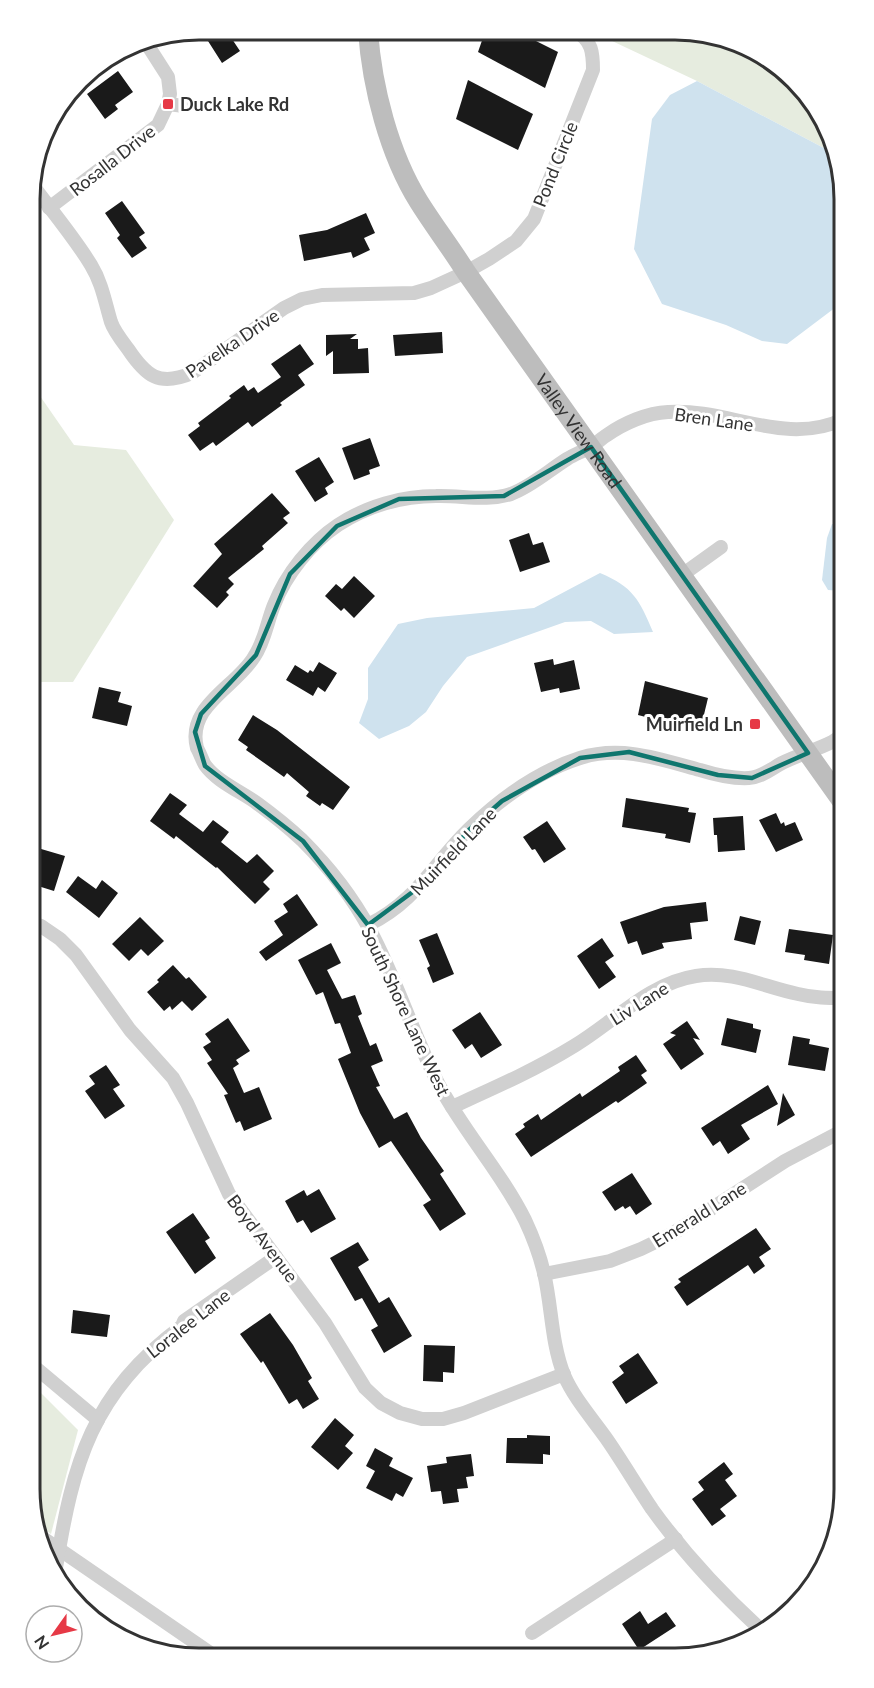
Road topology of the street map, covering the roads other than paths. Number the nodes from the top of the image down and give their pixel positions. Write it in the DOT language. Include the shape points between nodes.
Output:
graph roads {
  1 [pos="370,41"];
  2 [pos="587,41"];
  3 [pos="150,49"];
  4 [pos="168,104"];
  5 [pos="184,106"];
  6 [pos="41,197"];
  7 [pos="49,208"];
  8 [pos="465,272"];
  9 [pos="834,424"];
  10 [pos="591,447"];
  11 [pos="721,547"];
  12 [pos="681,575"];
  13 [pos="834,741"];
  14 [pos="808,753"];
  15 [pos="834,789"];
  16 [pos="368,925"];
  17 [pos="41,927"];
  18 [pos="833,998"];
  19 [pos="452,1107"];
  20 [pos="833,1136"];
  21 [pos="276,1257"];
  22 [pos="544,1274"];
  23 [pos="41,1372"];
  24 [pos="564,1374"];
  25 [pos="98,1420"];
  26 [pos="676,1539"];
  27 [pos="50,1543"];
  28 [pos="59,1549"];
  29 [pos="57,1560"];
  30 [pos="756,1625"];
  31 [pos="532,1633"];
  32 [pos="203,1648"];
  1 -- 8 [label="street, Valley View Road" via="378,96 392,145 418,201"];
  2 -- 8 [label="street, Pond Circle" via="594,51 592,70 534,219 516,241"];
  3 -- 4 [label="street" via="168,77"];
  4 -- 5 [label="street"];
  4 -- 7 [label="street, Rosalla Drive" via="158,125"];
  6 -- 7 [label="street, Pavelka Drive"];
  7 -- 8 [label="street, Pavelka Drive" via="91,264 120,338 149,375 162,380 192,373 302,299 414,292"];
  8 -- 10 [label="street, Valley View Road"];
  9 -- 10 [label="street, Bren Lane" via="804,430 777,429 667,412 641,417 610,432"];
  10 -- 12 [label="street, Valley View Road"];
  10 -- 16 [label="street, South Shore Lane West" via="504,496 485,499 432,495 399,499 366,509 337,526 290,574 274,604 265,636 244,672 201,714 195,732 205,766 303,841 338,881"];
  11 -- 12 [label="street"];
  12 -- 14 [label="street, Valley View Road"];
  13 -- 14 [label="street, Muirfield Lane"];
  14 -- 15 [label="street, Valley View Road"];
  14 -- 16 [label="street, Muirfield Lane" via="752,778 718,776 629,752 580,758 539,777 502,801 469,830 422,885"];
  16 -- 19 [label="street, South Shore Lane West"];
  17 -- 21 [label="street, Boyd Avenue" via="76,955 129,1030 173,1078 229,1194"];
  18 -- 19 [label="street, Liv Lane" via="797,994 721,975 673,981 554,1058"];
  19 -- 22 [label="street, South Shore Lane West" via="525,1220"];
  20 -- 22 [label="street, Emerald Lane" via="641,1249 610,1261"];
  21 -- 24 [label="street, Boyd Avenue" via="325,1323 365,1388 400,1413 443,1419"];
  21 -- 25 [label="street, Loralee Lane" via="184,1321 158,1344 116,1389"];
  22 -- 24 [label="street, South Shore Lane West" via="554,1344"];
  23 -- 25 [label="street"];
  24 -- 26 [label="street, South Shore Lane West" via="590,1418"];
  25 -- 28 [label="street, Loralee Lane" via="77,1465"];
  26 -- 30 [label="street, South Shore Lane West"];
  26 -- 31 [label="street"];
  27 -- 28 [label="street"];
  28 -- 29 [label="street, Loralee Lane"];
  28 -- 32 [label="street"];
}
